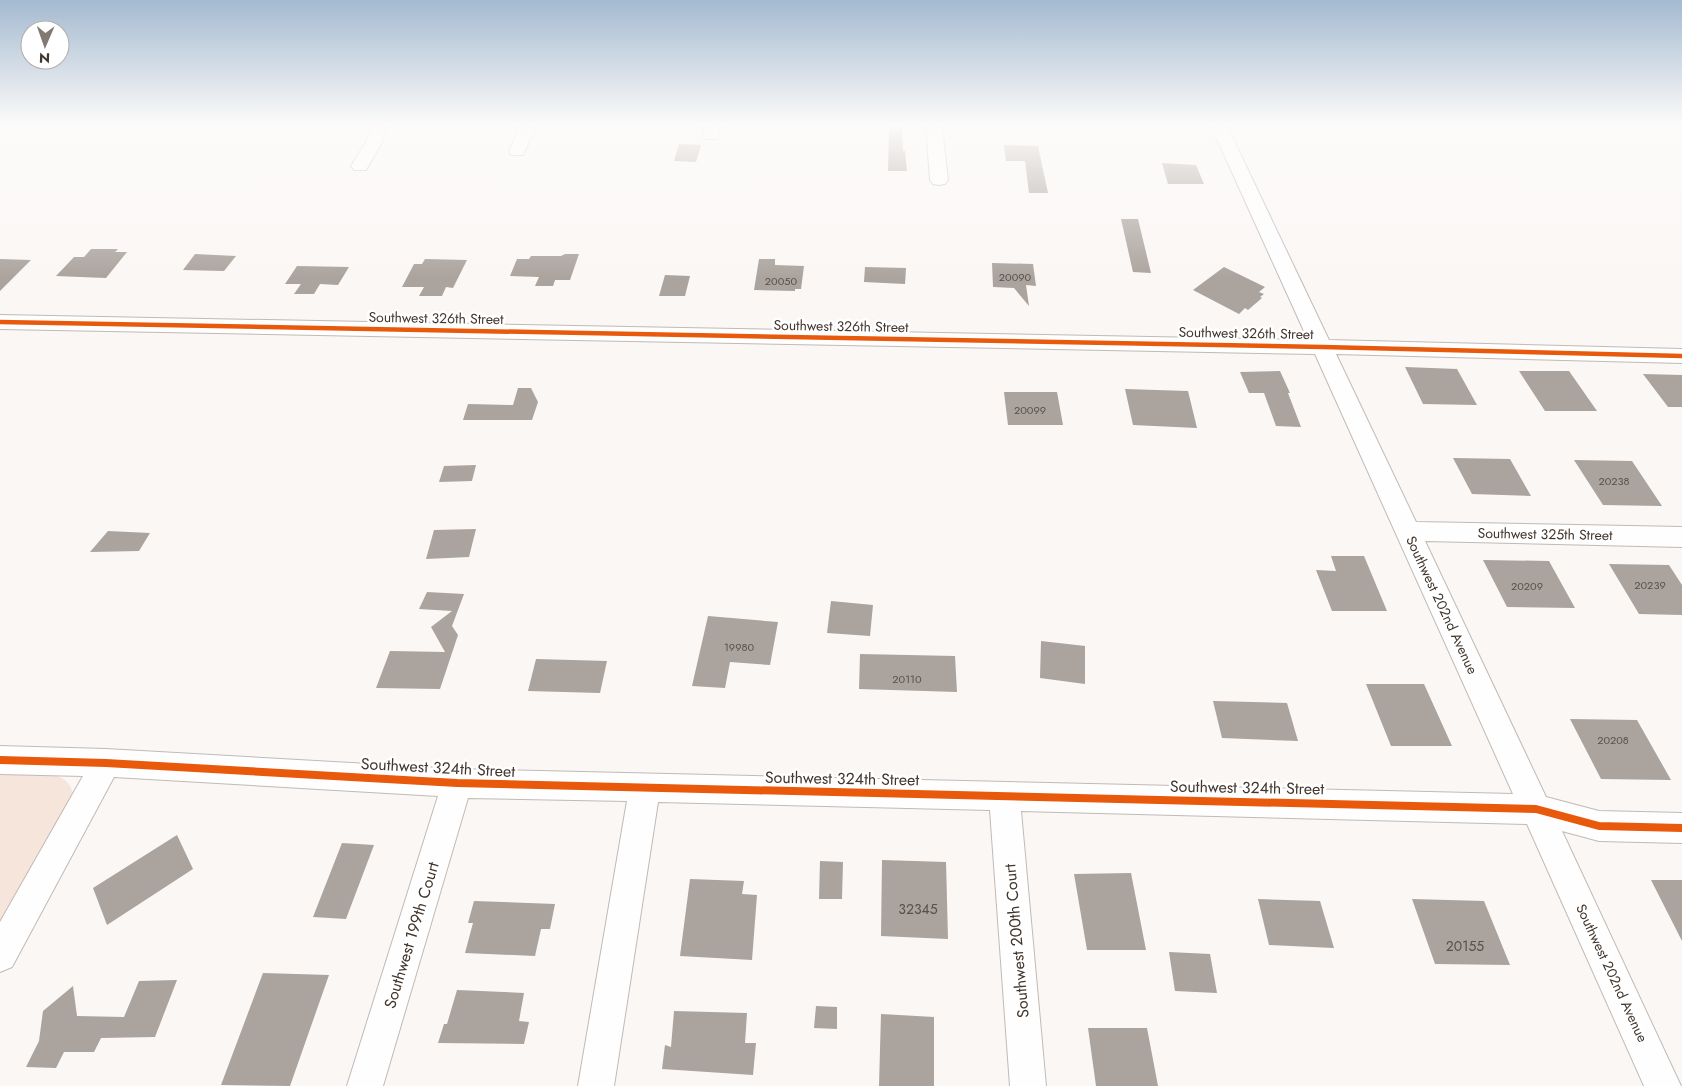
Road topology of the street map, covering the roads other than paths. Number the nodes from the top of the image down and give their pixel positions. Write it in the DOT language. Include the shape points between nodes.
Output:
graph roads {
  1 [pos="939,177"];
  2 [pos="1243,177"];
  3 [pos="939,180"];
  4 [pos="0,322"];
  5 [pos="1323,347"];
  6 [pos="1682,356"];
  7 [pos="1408,531"];
  8 [pos="1682,537"];
  9 [pos="0,760"];
  10 [pos="106,763"];
  11 [pos="458,783"];
  12 [pos="644,787"];
  13 [pos="1004,795"];
  14 [pos="1536,809"];
  15 [pos="1682,828"];
  16 [pos="0,955"];
  17 [pos="366,1086"];
  18 [pos="596,1086"];
  19 [pos="1028,1086"];
  20 [pos="1663,1086"];
  1 -- 3 [label="street"];
  2 -- 5 [label="street, Southwest 202nd Avenue"];
  4 -- 5 [label="street, Southwest 326th Street"];
  5 -- 6 [label="street, Southwest 326th Street"];
  5 -- 7 [label="street, Southwest 202nd Avenue"];
  7 -- 8 [label="street, Southwest 325th Street"];
  7 -- 14 [label="street, Southwest 202nd Avenue"];
  9 -- 10 [label="street, Southwest 324th Street"];
  10 -- 11 [label="street, Southwest 324th Street"];
  10 -- 16 [label="street"];
  11 -- 12 [label="street, Southwest 324th Street"];
  11 -- 17 [label="street, Southwest 199th Court"];
  12 -- 13 [label="street, Southwest 324th Street"];
  12 -- 18 [label="street"];
  13 -- 14 [label="street, Southwest 324th Street"];
  13 -- 19 [label="street, Southwest 200th Court"];
  14 -- 15 [label="street, Southwest 324th Street" via="1600,826"];
  14 -- 20 [label="street, Southwest 202nd Avenue"];
}
